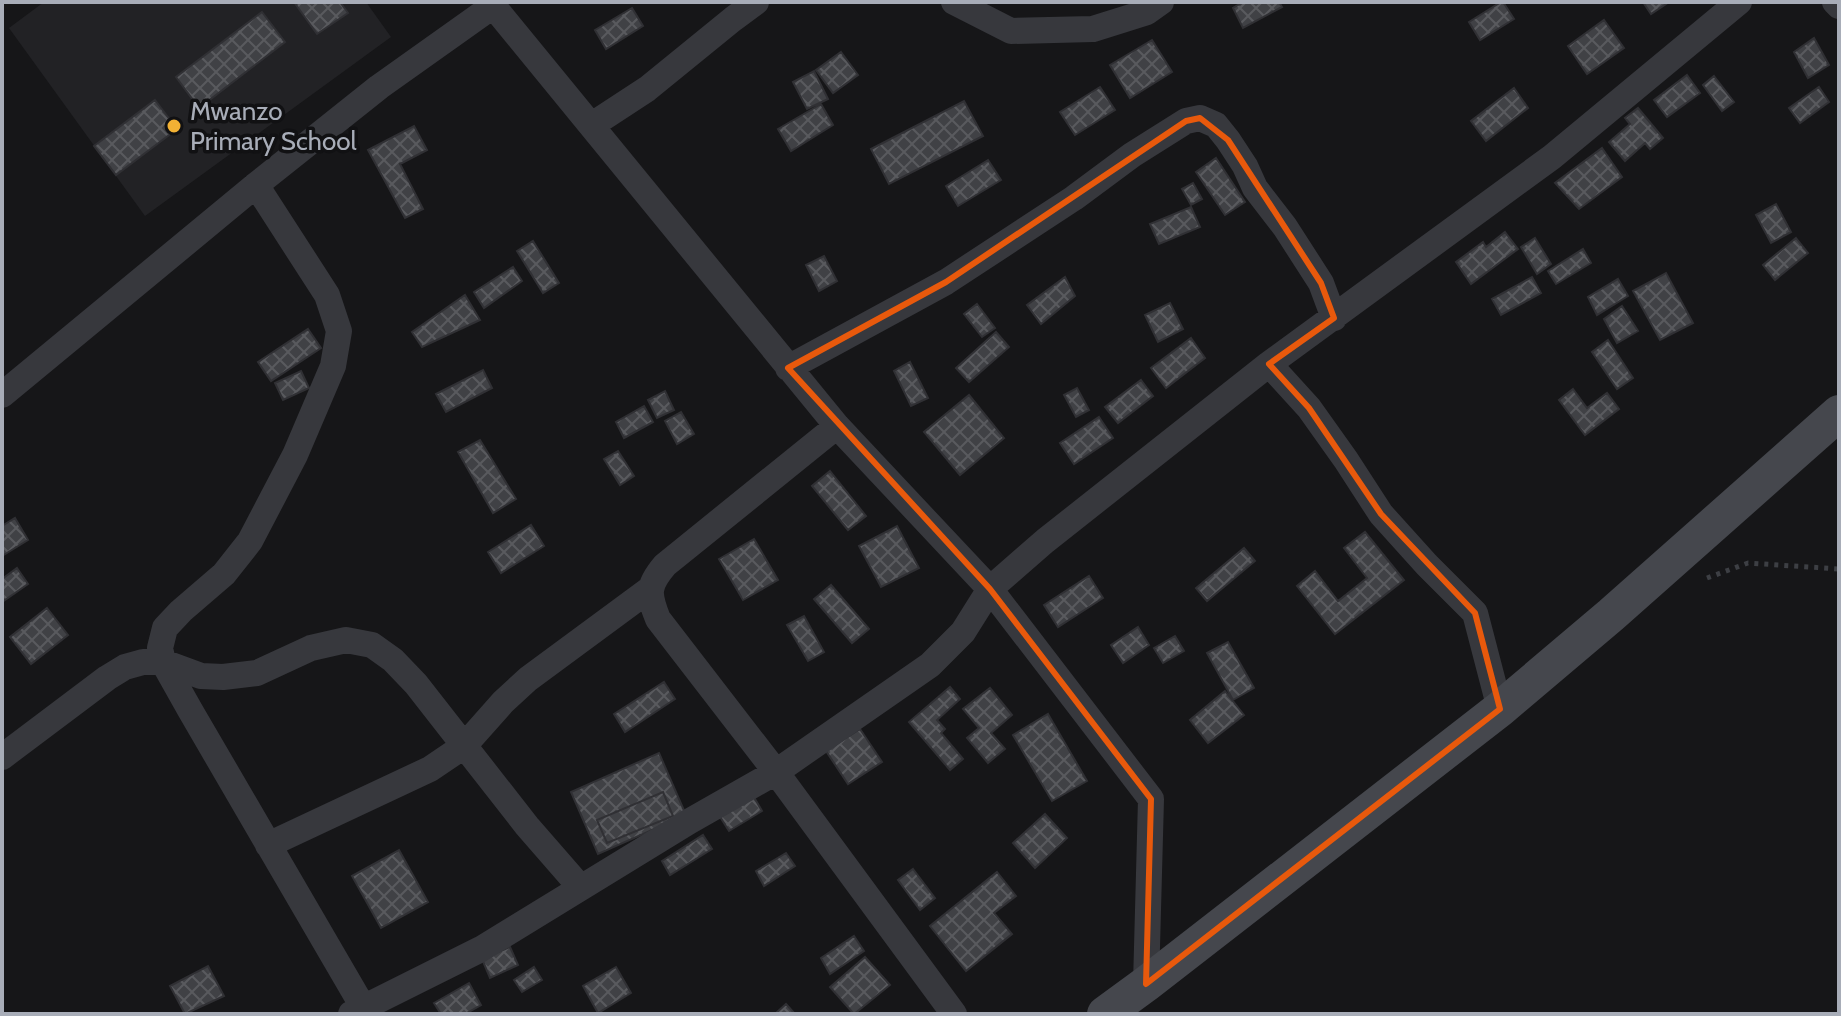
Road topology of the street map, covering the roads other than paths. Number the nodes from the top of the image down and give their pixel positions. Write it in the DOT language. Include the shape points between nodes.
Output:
graph roads {
  1 [pos="756,2"];
  2 [pos="954,2"];
  3 [pos="1161,2"];
  4 [pos="1739,2"];
  5 [pos="491,4"];
  6 [pos="592,125"];
  7 [pos="256,185"];
  8 [pos="1334,318"];
  9 [pos="1269,364"];
  10 [pos="788,368"];
  11 [pos="2,395"];
  12 [pos="1839,413"];
  13 [pos="837,426"];
  14 [pos="650,589"];
  15 [pos="990,589"];
  16 [pos="163,662"];
  17 [pos="1500,709"];
  18 [pos="464,746"];
  19 [pos="2,757"];
  20 [pos="776,772"];
  21 [pos="268,845"];
  22 [pos="581,888"];
  23 [pos="1146,984"];
  24 [pos="357,1011"];
  25 [pos="954,1014"];
  26 [pos="1105,1014"];
  1 -- 6 [label="street" via="647,89"];
  2 -- 3 [label="street" via="1011,31 1093,29 1147,12"];
  4 -- 8 [label="street" via="1552,157"];
  5 -- 6 [label="street"];
  5 -- 7 [label="street"];
  6 -- 10 [label="street"];
  7 -- 11 [label="street"];
  7 -- 16 [label="street" via="327,295 339,331 333,366 250,541 224,574 165,628"];
  8 -- 9 [label="street"];
  8 -- 10 [label="street" via="1321,283 1228,140 1216,125 1200,118 1186,121 1132,155 946,282"];
  9 -- 15 [label="street"];
  9 -- 17 [label="street" via="1309,408 1381,514 1475,613"];
  10 -- 13 [label="street"];
  12 -- 17 [label="street"];
  13 -- 14 [label="street" via="665,565"];
  13 -- 15 [label="street"];
  14 -- 18 [label="street" via="528,679"];
  14 -- 20 [label="street" via="658,619"];
  15 -- 20 [label="street" via="963,632 930,665"];
  15 -- 23 [label="street" via="1151,799"];
  16 -- 18 [label="street" via="201,676 223,677 257,673 311,648 346,640 372,645 416,684"];
  16 -- 19 [label="street" via="125,667"];
  16 -- 21 [label="street"];
  17 -- 23 [label="street"];
  18 -- 21 [label="street" via="430,769"];
  18 -- 22 [label="street"];
  20 -- 22 [label="street"];
  20 -- 25 [label="street"];
  21 -- 24 [label="street"];
  22 -- 24 [label="street" via="481,949"];
  23 -- 26 [label="street"];
}
